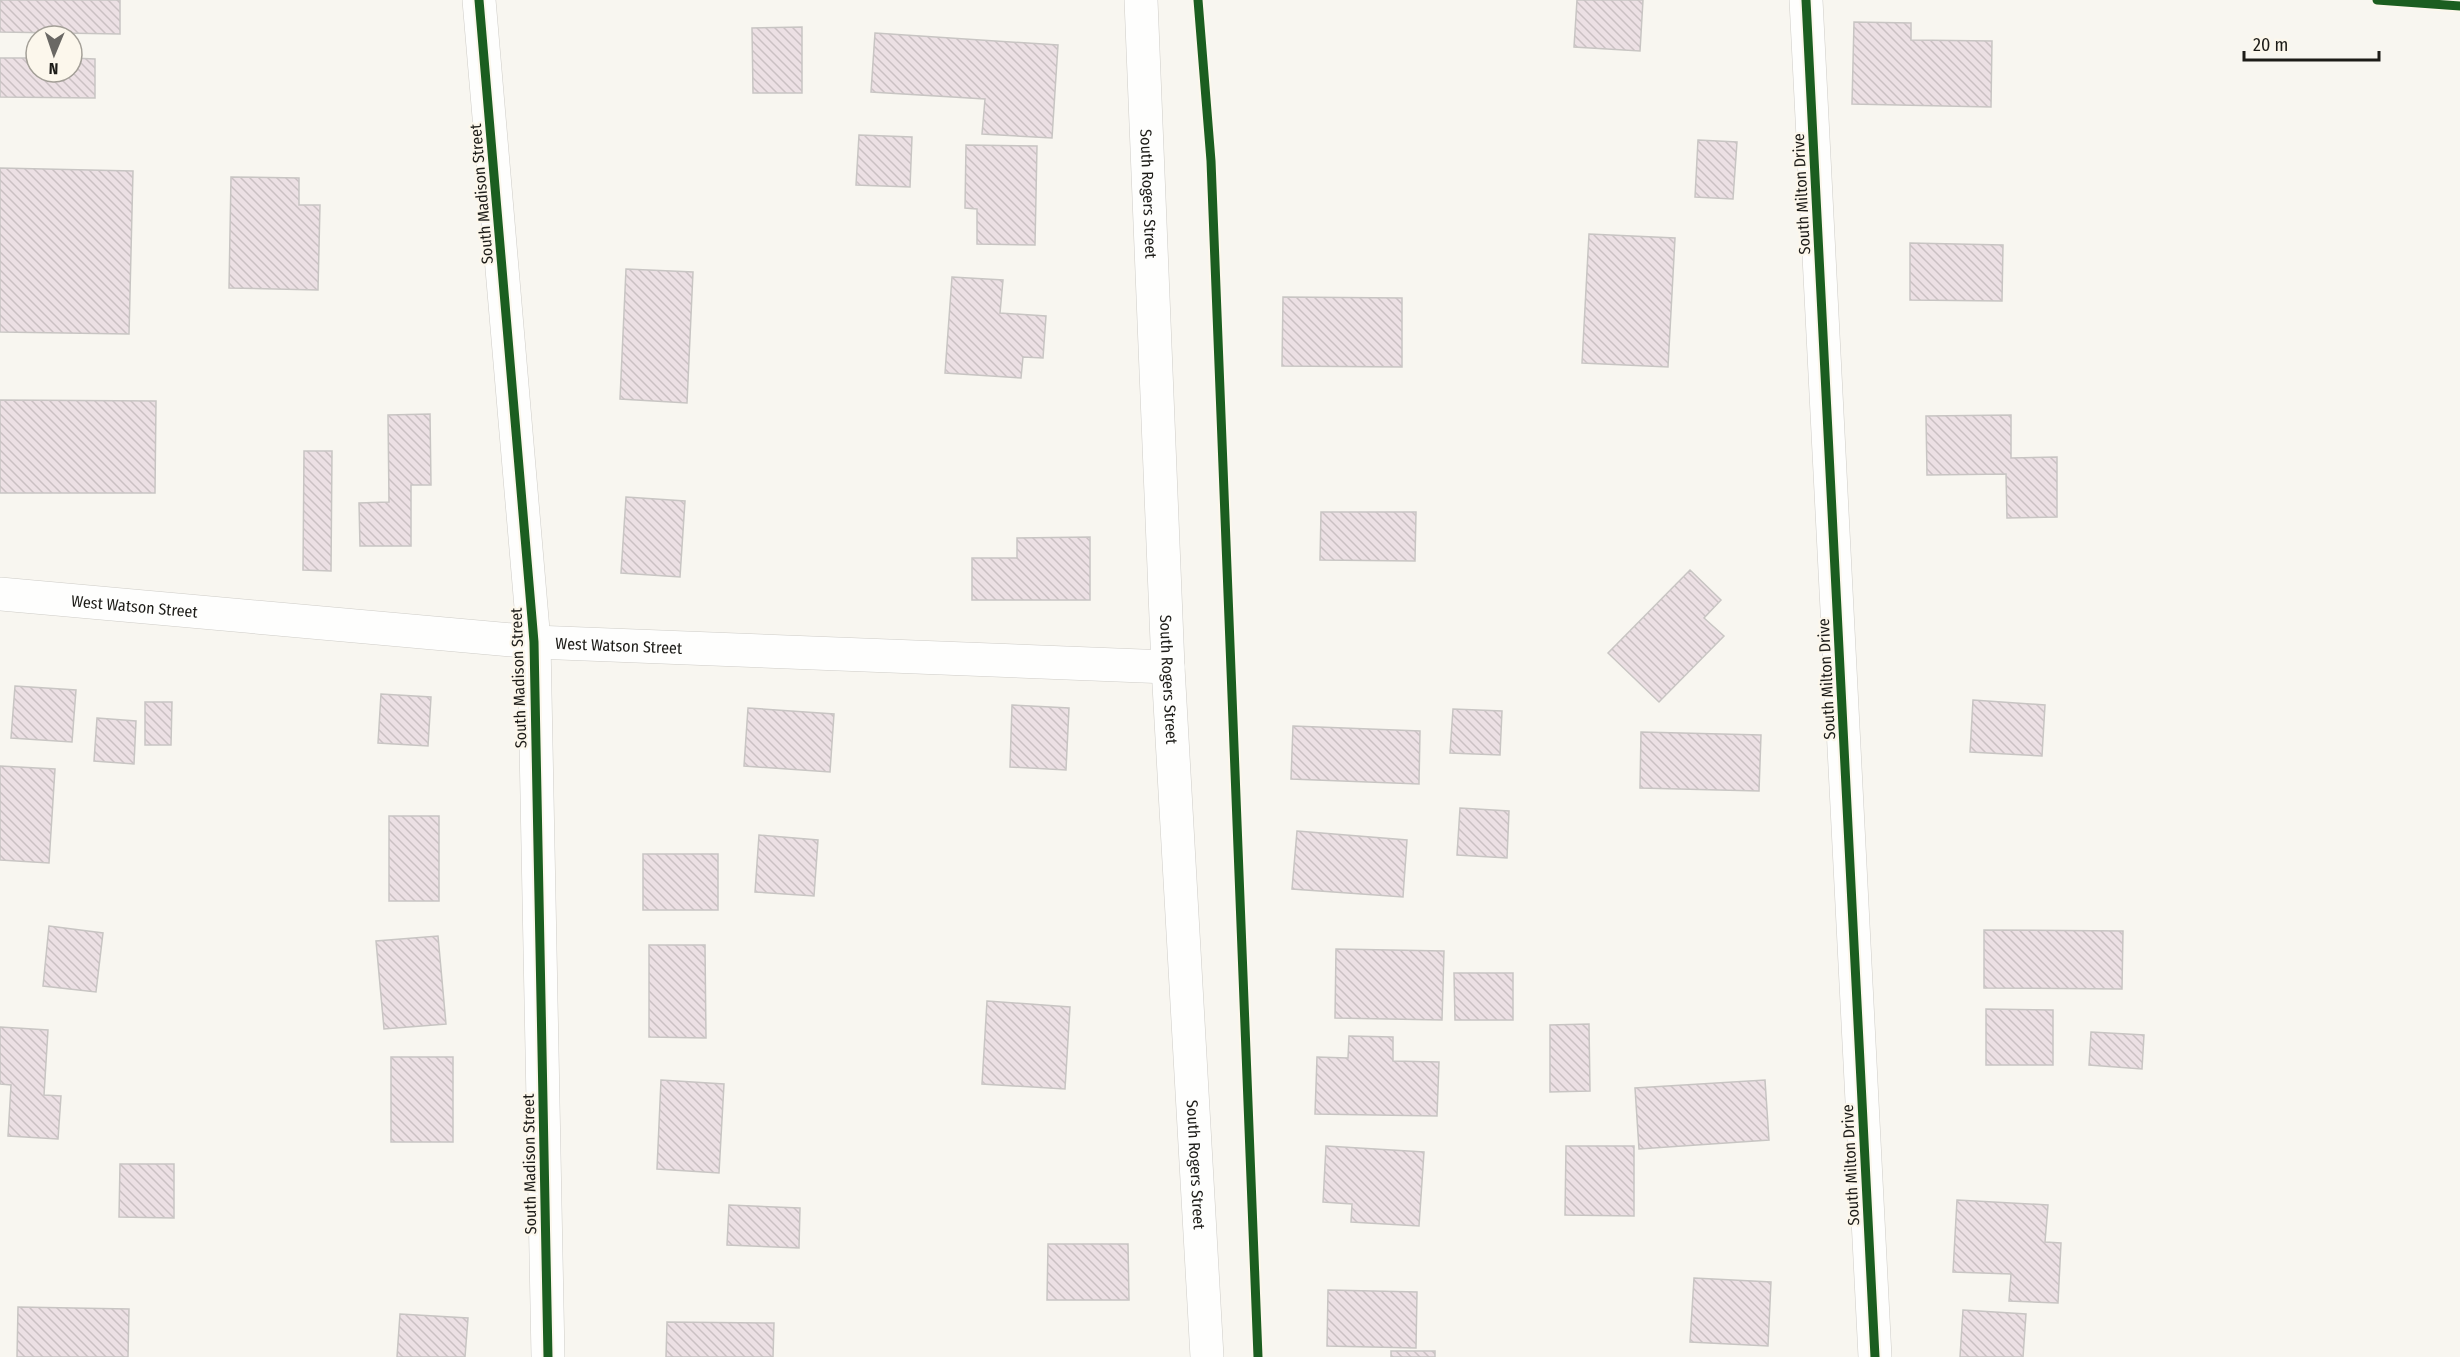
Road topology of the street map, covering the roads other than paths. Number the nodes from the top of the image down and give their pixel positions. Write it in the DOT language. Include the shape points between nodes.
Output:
graph roads {
  1 [pos="479,0"];
  2 [pos="1141,0"];
  3 [pos="1806,0"];
  4 [pos="0,594"];
  5 [pos="534,642"];
  6 [pos="1168,667"];
  7 [pos="548,1357"];
  8 [pos="1207,1357"];
  9 [pos="1875,1357"];
  1 -- 5 [label="street, South Madison Street"];
  2 -- 6 [label="street, South Rogers Street"];
  3 -- 9 [label="street, South Milton Drive"];
  4 -- 5 [label="street, West Watson Street"];
  5 -- 6 [label="street, West Watson Street"];
  5 -- 7 [label="street, South Madison Street"];
  6 -- 8 [label="street, South Rogers Street"];
}
